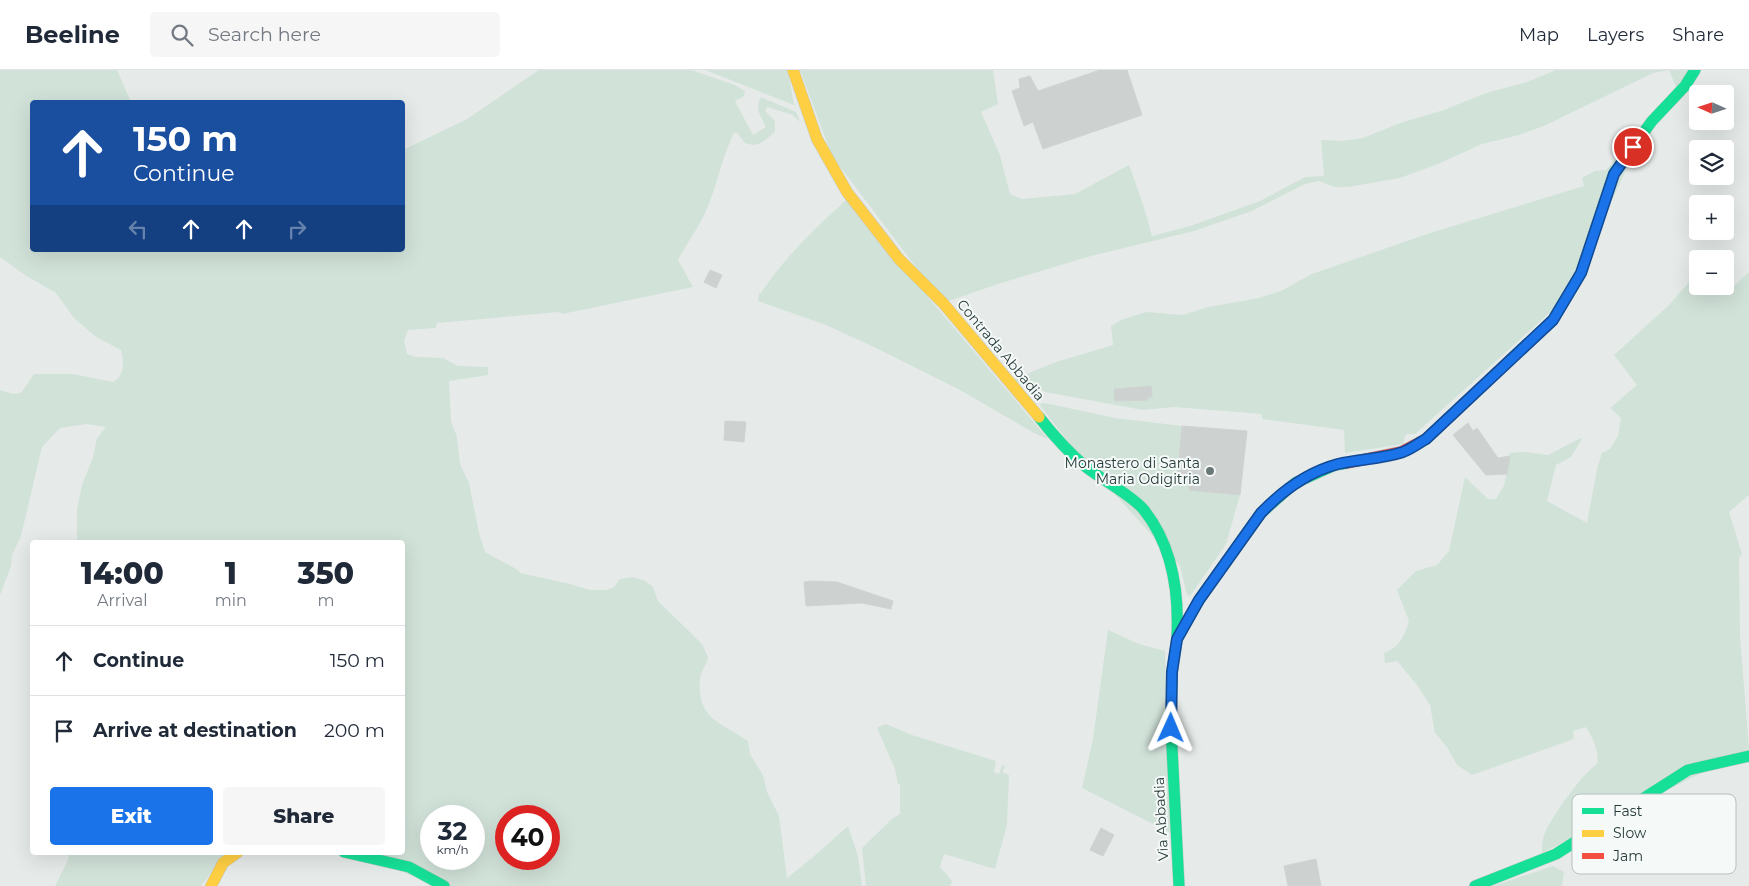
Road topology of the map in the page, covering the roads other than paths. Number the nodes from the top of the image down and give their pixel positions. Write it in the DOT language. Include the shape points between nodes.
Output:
graph roads {
  1 [pos="793,70"];
  2 [pos="1695,70"];
  3 [pos="1177,639"];
  4 [pos="1749,756"];
  5 [pos="1650,794"];
  6 [pos="1572,844"];
  7 [pos="234,855"];
  8 [pos="359,855"];
  9 [pos="212,886"];
  10 [pos="444,886"];
  11 [pos="1179,886"];
  12 [pos="1475,886"];
  1 -- 3 [label="street, Contrada Abbadia" via="817,139 847,192 899,259 943,303 1061,444 1086,468 1143,508 1160,532 1175,585"];
  2 -- 3 [label="street, Via Abbadia" via="1685,86 1652,121 1614,174 1581,273 1553,320 1426,439 1401,452 1321,470 1295,483 1272,502 1199,600"];
  3 -- 11 [label="street, Via Abbadia" via="1172,672 1171,728"];
  4 -- 5 [label="street" via="1688,770"];
  6 -- 12 [label="street" via="1556,854"];
  7 -- 9 [label="street" via="224,862"];
  8 -- 10 [label="street" via="430,875"];
}
